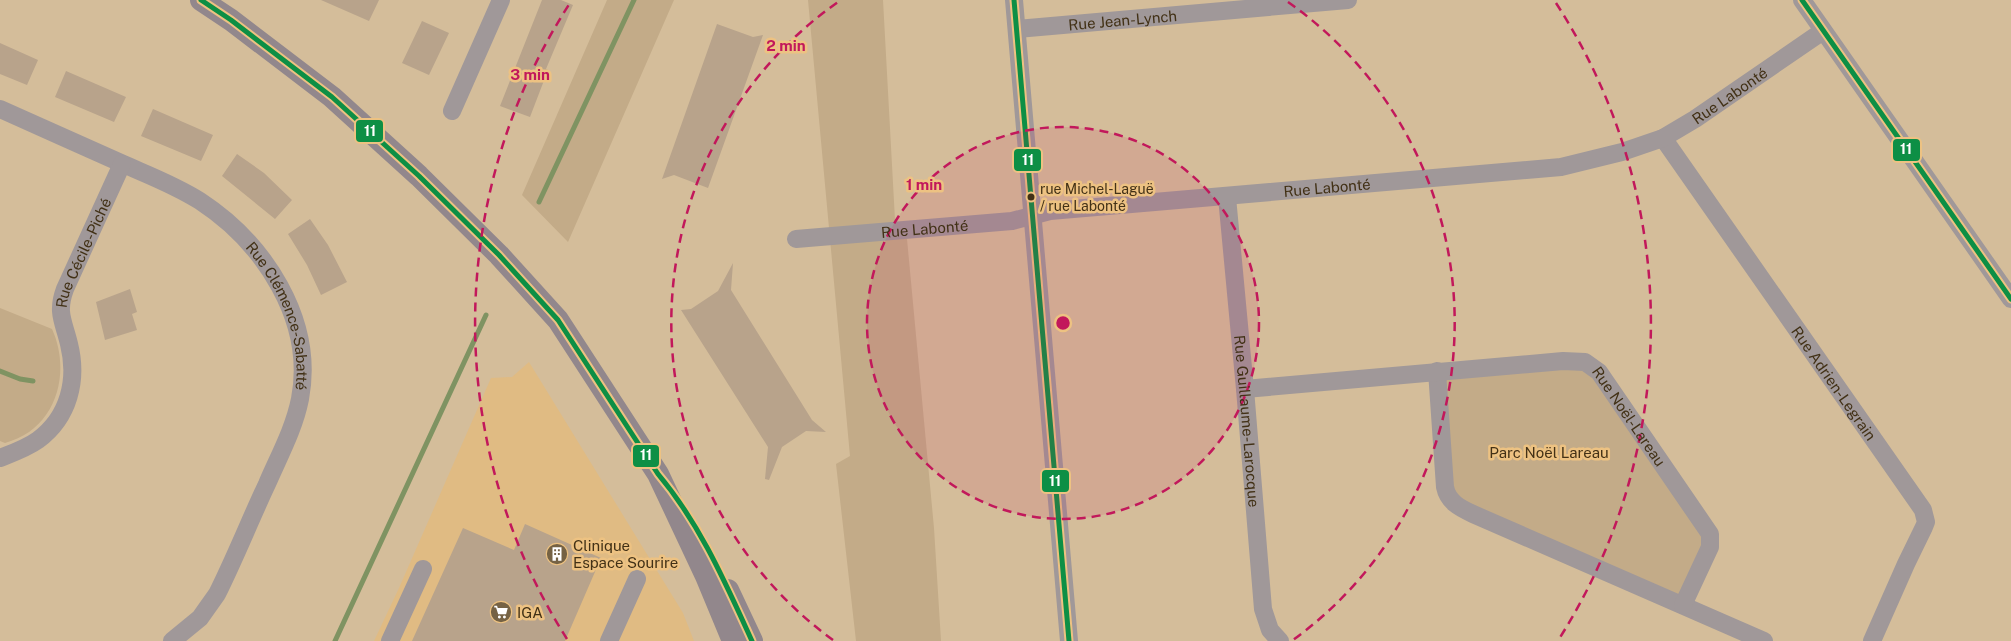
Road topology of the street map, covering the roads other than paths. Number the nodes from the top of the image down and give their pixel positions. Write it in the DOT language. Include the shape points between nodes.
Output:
graph roads {
  1 [pos="201,0"];
  2 [pos="501,0"];
  3 [pos="1014,0"];
  4 [pos="1348,0"];
  5 [pos="1802,0"];
  6 [pos="1017,29"];
  7 [pos="1823,31"];
  8 [pos="0,109"];
  9 [pos="452,112"];
  10 [pos="1662,138"];
  11 [pos="122,164"];
  12 [pos="1227,197"];
  13 [pos="1032,216"];
  14 [pos="796,240"];
  15 [pos="2011,299"];
  16 [pos="1437,371"];
  17 [pos="1246,389"];
  18 [pos="0,458"];
  19 [pos="658,474"];
  20 [pos="423,569"];
  21 [pos="637,579"];
  22 [pos="1683,605"];
  23 [pos="172,641"];
  24 [pos="390,641"];
  25 [pos="609,641"];
  26 [pos="733,641"];
  27 [pos="752,641"];
  28 [pos="1069,641"];
  29 [pos="1280,641"];
  30 [pos="1764,641"];
  31 [pos="1872,641"];
  1 -- 19 [label="main road" via="332,97 499,254 558,320"];
  2 -- 9 [label="street"];
  3 -- 6 [label="street"];
  4 -- 6 [label="street, Rue Jean-Lynch"];
  5 -- 7 [label="street"];
  6 -- 13 [label="street"];
  7 -- 10 [label="street, Rue Labonté"];
  7 -- 15 [label="street"];
  8 -- 11 [label="street, Rue Clémence-Sabatté"];
  10 -- 12 [label="street, Rue Labonté" via="1561,167"];
  10 -- 31 [label="street, Rue Adrien-Legrain" via="1923,510 1926,522"];
  11 -- 18 [label="street, Rue Cécile-Piché" via="62,297 60,315 72,364 72,385 66,406 38,440"];
  11 -- 23 [label="street, Rue Clémence-Sabatté" via="190,195 241,235 268,268 286,298 302,354 301,393 291,429 226,575 200,618"];
  12 -- 13 [label="street, Rue Labonté" via="1050,211"];
  12 -- 17 [label="street, Rue Guillaume-Larocque"];
  13 -- 14 [label="street, Rue Labonté" via="1012,221"];
  13 -- 28 [label="street"];
  16 -- 17 [label="street, Rue Noël-Lareau"];
  16 -- 22 [label="street" via="1445,487 1455,505"];
  16 -- 22 [label="street, Rue Noël-Lareau" via="1563,361 1585,362 1596,369 1710,534 1710,546"];
  17 -- 29 [label="street, Rue Guillaume-Larocque" via="1263,609 1270,630"];
  19 -- 26 [label="main road"];
  19 -- 27 [label="main road" via="688,512"];
  20 -- 24 [label="street"];
  21 -- 25 [label="street"];
  22 -- 30 [label="street"];
}
